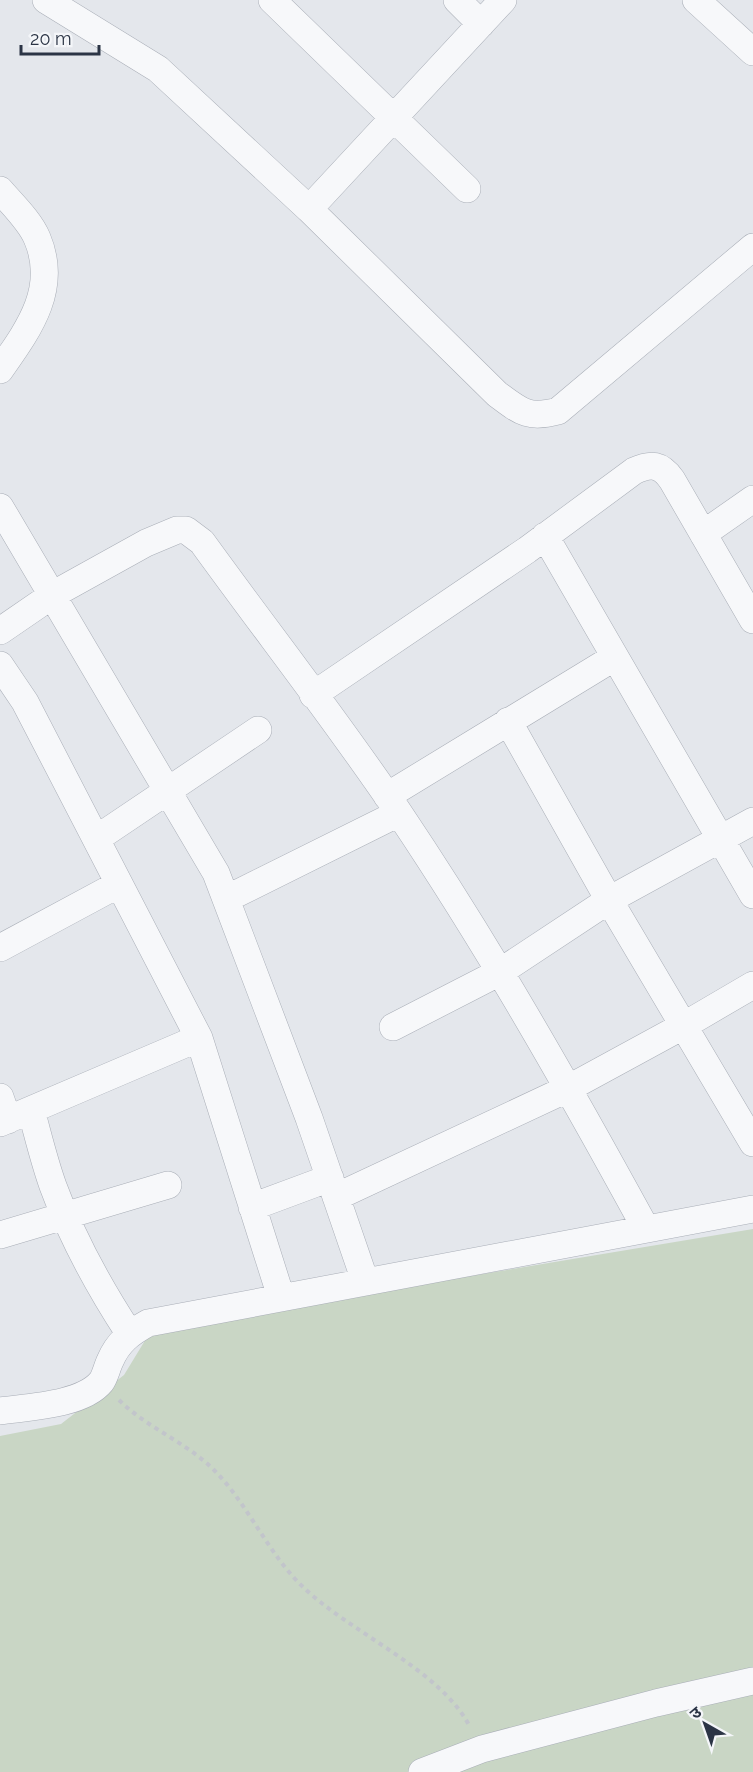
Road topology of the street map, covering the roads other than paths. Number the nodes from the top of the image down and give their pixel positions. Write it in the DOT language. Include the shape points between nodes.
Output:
graph roads {
  1 [pos="46,0"];
  2 [pos="272,0"];
  3 [pos="457,0"];
  4 [pos="502,0"];
  5 [pos="696,0"];
  6 [pos="481,24"];
  7 [pos="753,52"];
  8 [pos="395,117"];
  9 [pos="467,189"];
  10 [pos="0,190"];
  11 [pos="309,209"];
  12 [pos="753,247"];
  13 [pos="0,370"];
  14 [pos="753,499"];
  15 [pos="0,507"];
  16 [pos="703,534"];
  17 [pos="545,536"];
  18 [pos="54,594"];
  19 [pos="753,620"];
  20 [pos="0,631"];
  21 [pos="615,657"];
  22 [pos="0,665"];
  23 [pos="313,695"];
  24 [pos="508,721"];
  25 [pos="258,730"];
  26 [pos="168,792"];
  27 [pos="393,804"];
  28 [pos="753,820"];
  29 [pos="721,838"];
  30 [pos="96,839"];
  31 [pos="119,884"];
  32 [pos="753,895"];
  33 [pos="226,899"];
  34 [pos="609,900"];
  35 [pos="0,948"];
  36 [pos="500,972"];
  37 [pos="753,985"];
  38 [pos="683,1026"];
  39 [pos="393,1027"];
  40 [pos="199,1038"];
  41 [pos="569,1088"];
  42 [pos="10,1113"];
  43 [pos="753,1143"];
  44 [pos="168,1185"];
  45 [pos="333,1187"];
  46 [pos="252,1207"];
  47 [pos="753,1209"];
  48 [pos="64,1215"];
  49 [pos="645,1227"];
  50 [pos="0,1235"];
  51 [pos="365,1281"];
  52 [pos="281,1297"];
  53 [pos="129,1333"];
  54 [pos="0,1411"];
  55 [pos="753,1681"];
  56 [pos="422,1772"];
  1 -- 11 [label="street" via="158,69"];
  2 -- 8 [label="street"];
  3 -- 6 [label="street"];
  4 -- 6 [label="street"];
  5 -- 7 [label="street"];
  6 -- 8 [label="street"];
  8 -- 9 [label="street"];
  8 -- 11 [label="street"];
  10 -- 13 [label="street" via="37,236 45,265 44,290 33,322"];
  11 -- 12 [label="street" via="497,394 522,413 538,416 558,411"];
  14 -- 16 [label="street"];
  15 -- 18 [label="street"];
  16 -- 17 [label="street" via="667,473 649,464"];
  16 -- 19 [label="street"];
  17 -- 21 [label="street"];
  17 -- 23 [label="street"];
  18 -- 20 [label="street"];
  18 -- 23 [label="street" via="146,543 186,530 202,542"];
  18 -- 26 [label="street"];
  21 -- 24 [label="street"];
  21 -- 29 [label="street"];
  22 -- 30 [label="street" via="25,702"];
  23 -- 27 [label="street"];
  24 -- 27 [label="street"];
  24 -- 34 [label="street"];
  25 -- 26 [label="street"];
  26 -- 30 [label="street"];
  26 -- 33 [label="street" via="216,873"];
  27 -- 33 [label="street"];
  27 -- 36 [label="street"];
  28 -- 29 [label="street"];
  29 -- 32 [label="street"];
  29 -- 34 [label="street"];
  30 -- 31 [label="street"];
  31 -- 35 [label="street"];
  31 -- 40 [label="street"];
  33 -- 45 [label="street"];
  34 -- 36 [label="street"];
  34 -- 38 [label="street"];
  36 -- 39 [label="street"];
  36 -- 41 [label="street"];
  37 -- 38 [label="street"];
  38 -- 41 [label="street"];
  38 -- 43 [label="street"];
  40 -- 42 [label="street"];
  40 -- 46 [label="street"];
  41 -- 45 [label="street"];
  41 -- 49 [label="street"];
  42 -- 48 [label="street" via="52,1184"];
  44 -- 48 [label="street"];
  45 -- 46 [label="street"];
  45 -- 51 [label="street"];
  46 -- 52 [label="street"];
  47 -- 49 [label="street"];
  48 -- 50 [label="street"];
  48 -- 53 [label="street" via="102,1292"];
  49 -- 51 [label="street"];
  51 -- 52 [label="street"];
  52 -- 53 [label="street" via="148,1323"];
  53 -- 54 [label="street" via="115,1348 101,1382 82,1395"];
  55 -- 56 [label="street" via="482,1749"];
}
